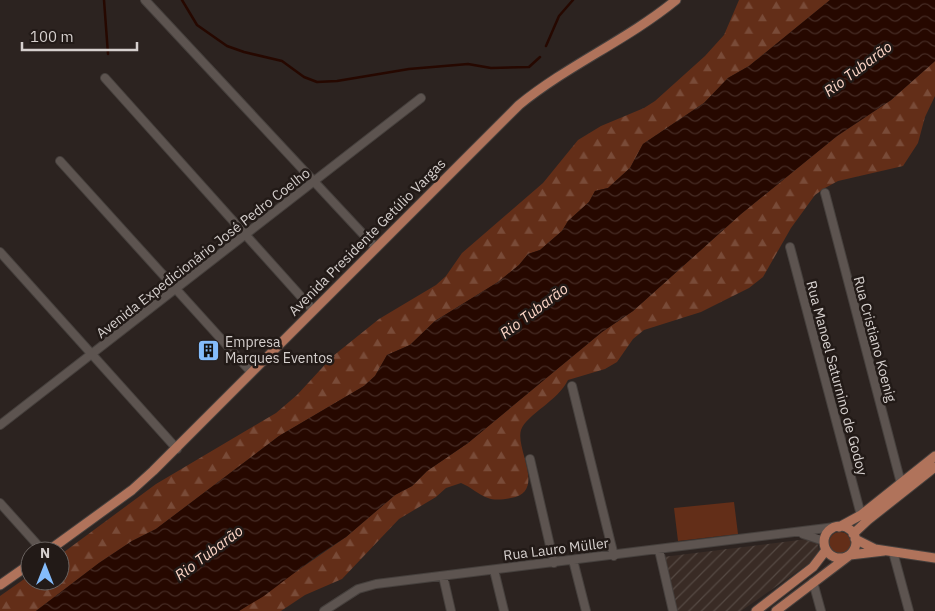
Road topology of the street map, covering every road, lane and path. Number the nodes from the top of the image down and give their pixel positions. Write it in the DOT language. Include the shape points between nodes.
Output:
graph roads {
  1 [pos="145,0"];
  2 [pos="676,0"];
  3 [pos="105,78"];
  4 [pos="421,98"];
  5 [pos="60,161"];
  6 [pos="315,182"];
  7 [pos="824,193"];
  8 [pos="246,236"];
  9 [pos="790,247"];
  10 [pos="376,248"];
  11 [pos="0,252"];
  12 [pos="177,290"];
  13 [pos="314,310"];
  14 [pos="93,355"];
  15 [pos="251,372"];
  16 [pos="572,386"];
  17 [pos="0,425"];
  18 [pos="177,449"];
  19 [pos="935,456"];
  20 [pos="530,459"];
  21 [pos="935,467"];
  22 [pos="902,488"];
  23 [pos="1,505"];
  24 [pos="861,515"];
  25 [pos="837,527"];
  26 [pos="798,533"];
  27 [pos="854,536"];
  28 [pos="34,541"];
  29 [pos="62,541"];
  30 [pos="825,546"];
  31 [pos="659,550"];
  32 [pos="889,552"];
  33 [pos="850,555"];
  34 [pos="614,556"];
  35 [pos="935,558"];
  36 [pos="573,560"];
  37 [pos="554,563"];
  38 [pos="494,570"];
  39 [pos="20,571"];
  40 [pos="443,576"];
  41 [pos="813,582"];
  42 [pos="0,585"];
  43 [pos="324,611"];
  44 [pos="451,611"];
  45 [pos="504,611"];
  46 [pos="586,611"];
  47 [pos="673,611"];
  48 [pos="756,611"];
  49 [pos="776,611"];
  50 [pos="821,611"];
  51 [pos="909,611"];
  1 -- 6 [label="street"];
  2 -- 10 [label="main road, Avenida Presidente Getúlio Vargas" via="555,77 525,100"];
  3 -- 8 [label="street"];
  4 -- 6 [label="street, Avenida Expedicionário José Pedro Coelho"];
  5 -- 12 [label="street"];
  6 -- 8 [label="street, Avenida Expedicionário José Pedro Coelho"];
  6 -- 10 [label="street"];
  7 -- 22 [label="street, Rua Cristiano Koenig"];
  8 -- 12 [label="street, Avenida Expedicionário José Pedro Coelho"];
  8 -- 13 [label="street"];
  9 -- 24 [label="street, Rua Manoel Saturnino de Godoy"];
  10 -- 13 [label="main road, Avenida Presidente Getúlio Vargas"];
  11 -- 14 [label="street"];
  12 -- 14 [label="street, Avenida Expedicionário José Pedro Coelho"];
  12 -- 15 [label="street"];
  13 -- 15 [label="main road, Avenida Presidente Getúlio Vargas"];
  14 -- 17 [label="street, Avenida Expedicionário José Pedro Coelho"];
  14 -- 18 [label="street"];
  15 -- 18 [label="main road, Avenida Presidente Getúlio Vargas"];
  16 -- 34 [label="street"];
  18 -- 29 [label="main road, Avenida Presidente Getúlio Vargas" via="132,490"];
  19 -- 22 [label="main road"];
  20 -- 37 [label="street"];
  21 -- 22 [label="main road"];
  22 -- 24 [label="main road"];
  22 -- 27 [label="main road"];
  23 -- 28 [label="street"];
  24 -- 25 [label="main road"];
  25 -- 26 [label="street, Rua Lauro Müller"];
  25 -- 27 [label="main road" via="847,528"];
  25 -- 30 [label="main road" via="827,533"];
  26 -- 30 [label="street, Rua Lauro Müller"];
  26 -- 31 [label="street, Rua Lauro Müller"];
  27 -- 32 [label="main road" via="867,546"];
  27 -- 33 [label="main road" via="855,548"];
  30 -- 33 [label="main road" via="834,557"];
  30 -- 48 [label="main road" via="813,567"];
  31 -- 34 [label="street, Rua Lauro Müller"];
  31 -- 47 [label="street"];
  32 -- 33 [label="main road"];
  32 -- 35 [label="main road"];
  32 -- 51 [label="street"];
  33 -- 41 [label="main road"];
  34 -- 36 [label="street, Rua Lauro Müller"];
  36 -- 37 [label="street, Rua Lauro Müller"];
  36 -- 46 [label="street"];
  37 -- 38 [label="street, Rua Lauro Müller"];
  38 -- 40 [label="street, Rua Lauro Müller"];
  38 -- 45 [label="street"];
  39 -- 42 [label="main road"];
  40 -- 43 [label="street, Rua Lauro Müller" via="367,586 346,595"];
  40 -- 44 [label="street"];
  41 -- 49 [label="main road"];
  41 -- 50 [label="street"];
}
